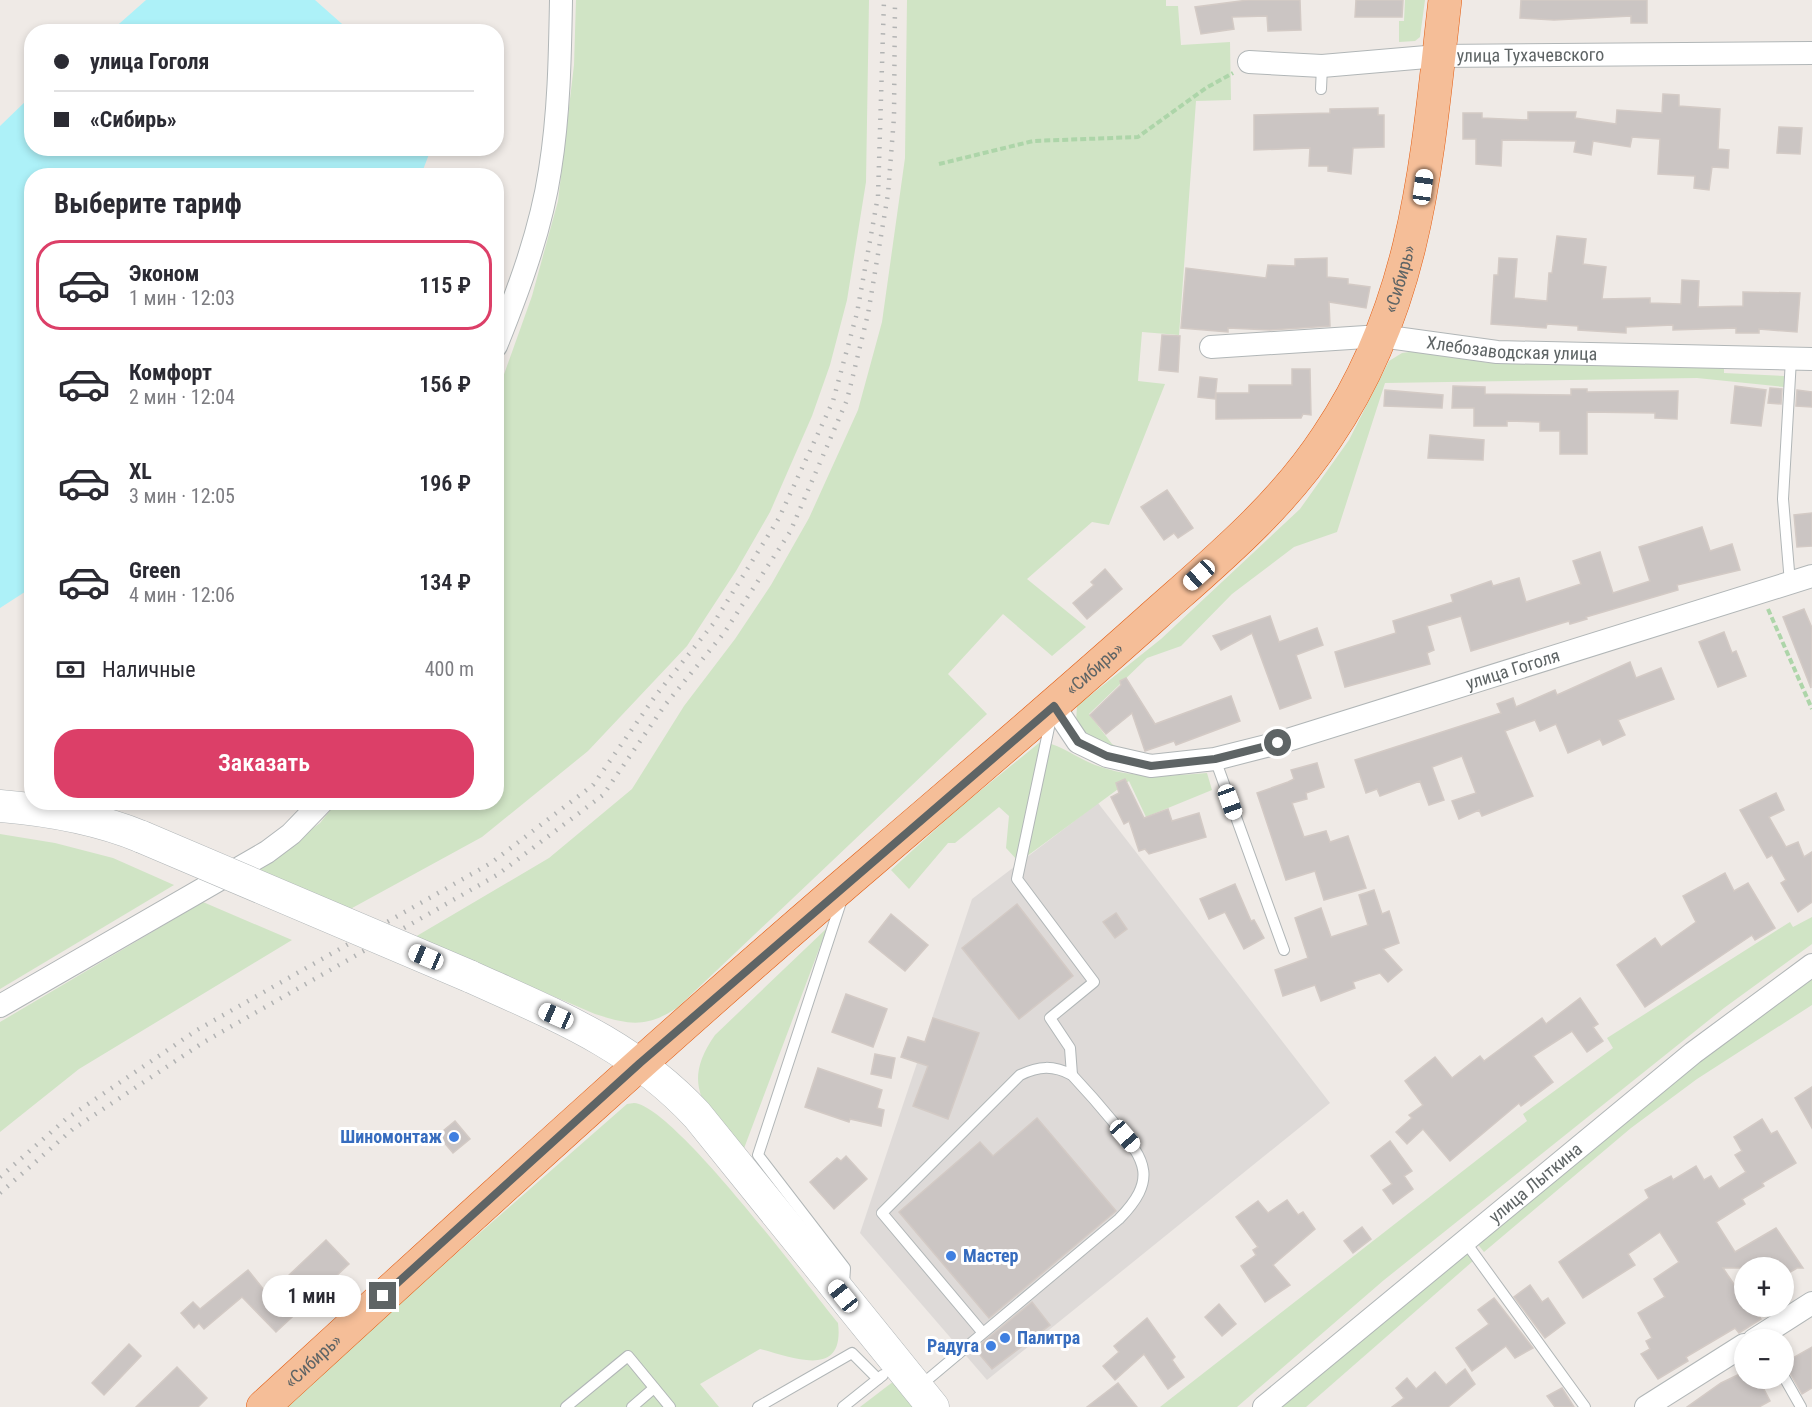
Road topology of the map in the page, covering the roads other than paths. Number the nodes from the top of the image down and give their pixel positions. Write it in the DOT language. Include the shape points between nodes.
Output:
graph roads {
  1 [pos="561,0"];
  2 [pos="1445,0"];
  3 [pos="1812,52"];
  4 [pos="1438,56"];
  5 [pos="1249,62"];
  6 [pos="1322,66"];
  7 [pos="1321,89"];
  8 [pos="504,326"];
  9 [pos="1381,336"];
  10 [pos="1211,347"];
  11 [pos="1802,359"];
  12 [pos="1812,576"];
  13 [pos="1790,583"];
  14 [pos="1054,706"];
  15 [pos="1215,759"];
  16 [pos="0,806"];
  17 [pos="24,808"];
  18 [pos="48,810"];
  19 [pos="314,810"];
  20 [pos="848,881"];
  21 [pos="1284,950"];
  22 [pos="1812,965"];
  23 [pos="0,1006"];
  24 [pos="640,1063"];
  25 [pos="1072,1074"];
  26 [pos="1464,1240"];
  27 [pos="843,1296"];
  28 [pos="1812,1302"];
  29 [pos="1772,1329"];
  30 [pos="983,1333"];
  31 [pos="1734,1353"];
  32 [pos="888,1371"];
  33 [pos="654,1388"];
  34 [pos="1791,1389"];
  35 [pos="925,1398"];
  36 [pos="263,1407"];
  37 [pos="566,1407"];
  38 [pos="632,1407"];
  39 [pos="670,1407"];
  40 [pos="758,1407"];
  41 [pos="843,1407"];
  42 [pos="1264,1407"];
  43 [pos="1585,1407"];
  44 [pos="1646,1407"];
  45 [pos="1801,1407"];
  1 -- 8 [label="street" via="560,78 550,171 517,294"];
  2 -- 4 [label="highway, «Сибирь»"];
  3 -- 4 [label="street, улица Тухачевского"];
  4 -- 6 [label="street, улица Тухачевского"];
  4 -- 9 [label="highway, «Сибирь»" via="1420,205 1406,265"];
  5 -- 6 [label="street, улица Тухачевского"];
  6 -- 7 [label="lane"];
  9 -- 10 [label="street, Хлебозаводская улица"];
  9 -- 11 [label="street, Хлебозаводская улица" via="1497,352"];
  9 -- 14 [label="highway, «Сибирь»" via="1328,436 1290,487 1241,538"];
  11 -- 13 [label="lane" via="1783,499"];
  12 -- 13 [label="street, улица Гоголя"];
  13 -- 15 [label="street, улица Гоголя" via="1278,743"];
  14 -- 15 [label="street, улица Гоголя" via="1078,742 1107,756 1151,766"];
  14 -- 20 [label="highway, «Сибирь»"];
  14 -- 25 [label="lane" via="1017,879 1094,982 1050,1018 1070,1048"];
  15 -- 21 [label="lane"];
  16 -- 17 [label="street, bridge"];
  18 -- 24 [label="street, bridge" via="120,828 469,976 605,1039"];
  19 -- 23 [label="street" via="267,852"];
  20 -- 24 [label="highway, «Сибирь»"];
  20 -- 27 [label="lane" via="758,1155 844,1268"];
  22 -- 26 [label="street, улица Лыткина" via="1693,1053"];
  24 -- 27 [label="street" via="697,1114"];
  24 -- 36 [label="highway, «Сибирь»"];
  25 -- 30 [label="lane" via="1138,1151 1143,1184 1135,1202 1119,1219"];
  25 -- 30 [label="lane" via="1050,1066 1020,1075 882,1213"];
  26 -- 42 [label="street, улица Лыткина"];
  26 -- 43 [label="lane"];
  27 -- 32 [label="street"];
  28 -- 29 [label="street"];
  30 -- 35 [label="lane"];
  31 -- 44 [label="street"];
  32 -- 35 [label="street"];
  32 -- 40 [label="lane" via="852,1353"];
  32 -- 41 [label="lane"];
  33 -- 37 [label="lane" via="628,1356"];
  33 -- 38 [label="lane"];
  33 -- 39 [label="lane"];
  34 -- 45 [label="lane"];
}
